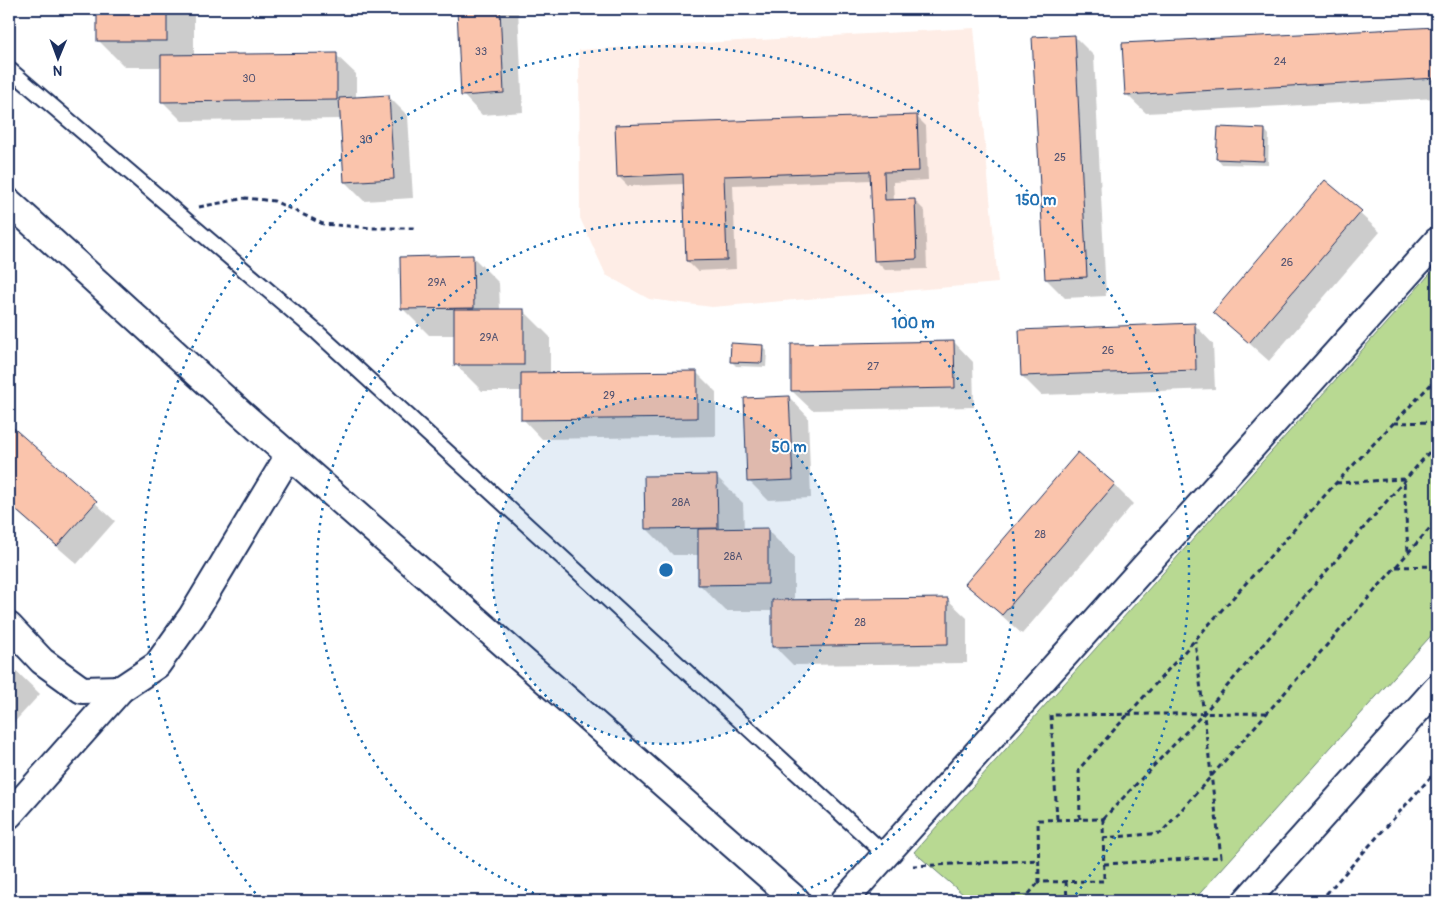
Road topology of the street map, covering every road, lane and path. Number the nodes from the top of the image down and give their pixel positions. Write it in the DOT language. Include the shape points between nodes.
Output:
graph roads {
  1 [pos="9,68"];
  2 [pos="9,202"];
  3 [pos="176,212"];
  4 [pos="414,228"];
  5 [pos="1437,241"];
  6 [pos="1437,378"];
  7 [pos="1437,422"];
  8 [pos="1394,423"];
  9 [pos="1437,443"];
  10 [pos="289,455"];
  11 [pos="1404,479"];
  12 [pos="1336,483"];
  13 [pos="1437,520"];
  14 [pos="1408,552"];
  15 [pos="1437,566"];
  16 [pos="1395,567"];
  17 [pos="9,626"];
  18 [pos="1195,641"];
  19 [pos="1437,688"];
  20 [pos="121,689"];
  21 [pos="1204,713"];
  22 [pos="1266,713"];
  23 [pos="1129,714"];
  24 [pos="1437,770"];
  25 [pos="1211,776"];
  26 [pos="9,815"];
  27 [pos="1103,818"];
  28 [pos="1057,819"];
  29 [pos="1080,819"];
  30 [pos="1103,838"];
  31 [pos="886,855"];
  32 [pos="1039,860"];
  33 [pos="1104,864"];
  34 [pos="913,866"];
  35 [pos="1066,881"];
  36 [pos="1039,882"];
  37 [pos="797,901"];
  38 [pos="844,901"];
  39 [pos="1023,901"];
  40 [pos="1067,901"];
  41 [pos="1246,901"];
  42 [pos="1320,901"];
  1 -- 3 [label="lane"];
  2 -- 10 [label="street"];
  3 -- 4 [label="path" via="246,198 274,201 323,224"];
  3 -- 31 [label="lane" via="326,339"];
  5 -- 31 [label="street"];
  6 -- 8 [label="path"];
  7 -- 8 [label="path"];
  8 -- 12 [label="path"];
  9 -- 11 [label="path"];
  10 -- 20 [label="street" via="192,616 157,665"];
  10 -- 37 [label="street"];
  11 -- 12 [label="path"];
  11 -- 14 [label="path"];
  11 -- 21 [label="path"];
  12 -- 18 [label="path"];
  13 -- 14 [label="path"];
  14 -- 16 [label="path"];
  15 -- 16 [label="path"];
  16 -- 22 [label="path"];
  17 -- 20 [label="street" via="42,661 82,690"];
  18 -- 21 [label="path"];
  18 -- 23 [label="path"];
  19 -- 41 [label="street"];
  20 -- 26 [label="street"];
  21 -- 22 [label="path"];
  21 -- 23 [label="path"];
  21 -- 25 [label="path"];
  21 -- 27 [label="path"];
  22 -- 25 [label="path"];
  23 -- 28 [label="path" via="1051,715"];
  23 -- 29 [label="path" via="1080,768"];
  24 -- 42 [label="path"];
  25 -- 30 [label="path" via="1161,833"];
  25 -- 33 [label="path" via="1221,857"];
  27 -- 29 [label="path"];
  27 -- 30 [label="path"];
  28 -- 29 [label="path"];
  28 -- 32 [label="path" via="1038,820"];
  30 -- 33 [label="path"];
  31 -- 38 [label="street"];
  32 -- 34 [label="path"];
  32 -- 36 [label="path"];
  33 -- 35 [label="path" via="1104,880"];
  35 -- 36 [label="path"];
  35 -- 40 [label="path"];
  36 -- 39 [label="path"];
}
